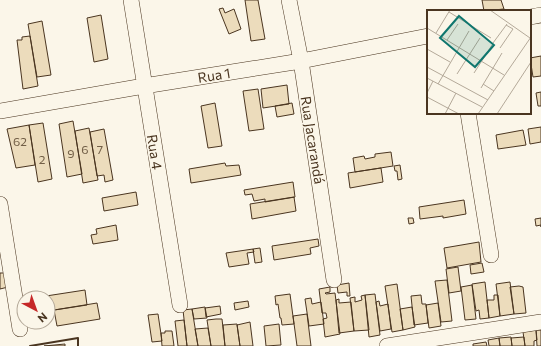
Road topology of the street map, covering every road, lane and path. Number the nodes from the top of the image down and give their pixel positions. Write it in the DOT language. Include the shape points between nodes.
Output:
graph roads {
  1 [pos="130,0"];
  2 [pos="289,0"];
  3 [pos="541,15"];
  4 [pos="531,17"];
  5 [pos="427,36"];
  6 [pos="300,61"];
  7 [pos="144,86"];
  8 [pos="0,111"];
  9 [pos="468,114"];
  10 [pos="0,204"];
  11 [pos="491,255"];
  12 [pos="334,280"];
  13 [pos="16,304"];
  14 [pos="180,305"];
  15 [pos="541,322"];
  16 [pos="387,346"];
  1 -- 7 [label="street, Rua 4"];
  2 -- 6 [label="street, Rua Jacarandá"];
  3 -- 4 [label="street"];
  5 -- 6 [label="street, Rua 1"];
  6 -- 7 [label="street, Rua 1"];
  6 -- 12 [label="street, Rua Jacarandá"];
  7 -- 8 [label="street, Rua 1"];
  7 -- 14 [label="street, Rua 4"];
  9 -- 11 [label="street"];
  10 -- 13 [label="street"];
  15 -- 16 [label="street"];
}
